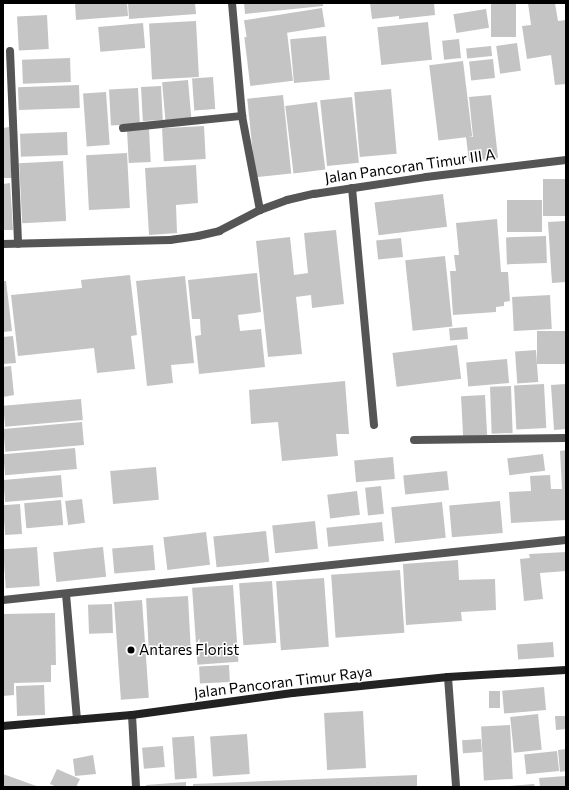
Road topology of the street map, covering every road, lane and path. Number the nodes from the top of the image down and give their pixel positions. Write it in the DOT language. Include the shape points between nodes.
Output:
graph roads {
  1 [pos="232,3"];
  2 [pos="10,51"];
  3 [pos="242,116"];
  4 [pos="123,128"];
  5 [pos="566,160"];
  6 [pos="352,188"];
  7 [pos="260,210"];
  8 [pos="3,244"];
  9 [pos="18,244"];
  10 [pos="374,425"];
  11 [pos="566,438"];
  12 [pos="414,440"];
  13 [pos="566,540"];
  14 [pos="66,594"];
  15 [pos="3,600"];
  16 [pos="566,670"];
  17 [pos="448,677"];
  18 [pos="132,715"];
  19 [pos="77,720"];
  20 [pos="3,726"];
  21 [pos="136,787"];
  22 [pos="456,787"];
  1 -- 3 [label="street"];
  2 -- 9 [label="street"];
  3 -- 4 [label="street"];
  3 -- 7 [label="street"];
  5 -- 6 [label="street, Jalan Pancoran Timur III A"];
  6 -- 7 [label="street, Jalan Pancoran Timur III A" via="287,200"];
  6 -- 10 [label="street"];
  7 -- 9 [label="street, Jalan Pancoran Timur III A" via="219,231 170,240"];
  8 -- 9 [label="street, Jalan Pancoran Timur III A"];
  11 -- 12 [label="street"];
  13 -- 14 [label="street"];
  14 -- 15 [label="street"];
  14 -- 19 [label="street"];
  16 -- 17 [label="street, Jalan Pancoran Timur Raya"];
  17 -- 18 [label="street, Jalan Pancoran Timur Raya" via="293,693"];
  17 -- 22 [label="street"];
  18 -- 19 [label="street, Jalan Pancoran Timur Raya"];
  18 -- 21 [label="street"];
  19 -- 20 [label="street, Jalan Pancoran Timur Raya"];
}
